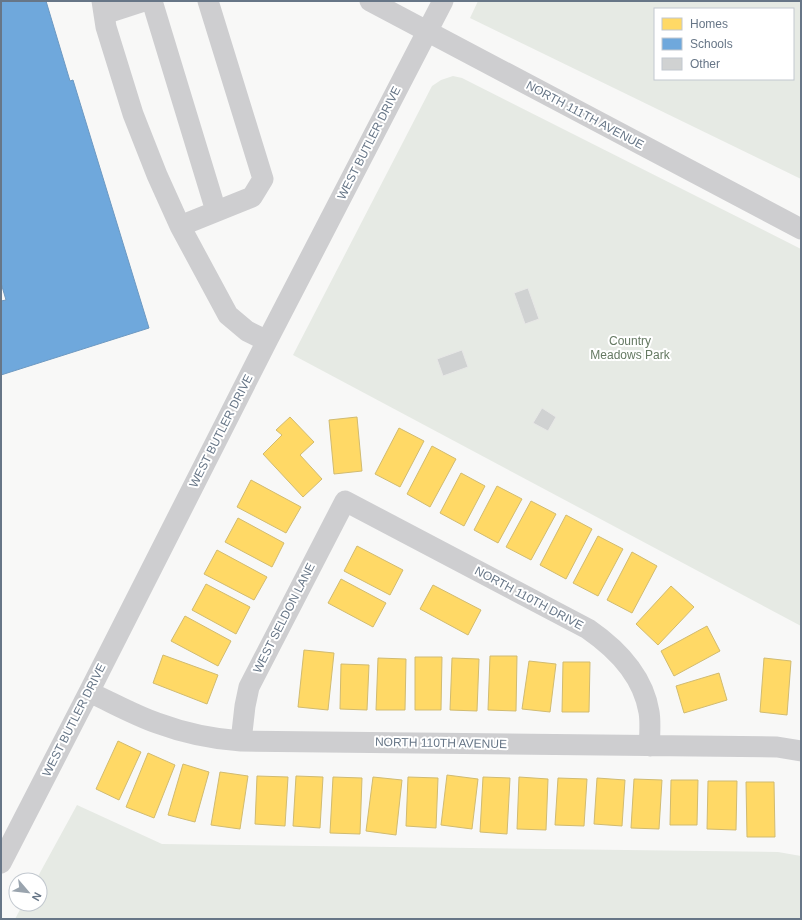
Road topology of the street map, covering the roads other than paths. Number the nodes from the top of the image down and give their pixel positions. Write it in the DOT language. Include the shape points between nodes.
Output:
graph roads {
  1 [pos="144,1"];
  2 [pos="152,1"];
  3 [pos="208,1"];
  4 [pos="370,1"];
  5 [pos="443,1"];
  6 [pos="103,8"];
  7 [pos="428,30"];
  8 [pos="216,211"];
  9 [pos="180,226"];
  10 [pos="801,228"];
  11 [pos="267,341"];
  12 [pos="345,501"];
  13 [pos="89,692"];
  14 [pos="241,741"];
  15 [pos="650,746"];
  16 [pos="801,751"];
  17 [pos="1,862"];
  1 -- 6 [label="street"];
  2 -- 8 [label="street"];
  3 -- 8 [label="street" via="263,179 252,197"];
  4 -- 7 [label="street, NORTH 111TH AVENUE"];
  5 -- 7 [label="street, WEST BUTLER DRIVE"];
  6 -- 9 [label="street" via="106,27 133,114"];
  7 -- 10 [label="street, NORTH 111TH AVENUE"];
  7 -- 11 [label="street, WEST BUTLER DRIVE"];
  8 -- 9 [label="street"];
  9 -- 11 [label="street" via="228,315 247,331"];
  11 -- 13 [label="street, WEST BUTLER DRIVE"];
  12 -- 14 [label="street, WEST SELDON LANE" via="249,687"];
  12 -- 15 [label="street, NORTH 110TH DRIVE" via="588,629 608,642 623,658 644,694 649,712"];
  13 -- 14 [label="street, NORTH 110TH AVENUE" via="156,723 187,733 212,739"];
  13 -- 17 [label="street, WEST BUTLER DRIVE"];
  14 -- 15 [label="street, NORTH 110TH AVENUE"];
  15 -- 16 [label="street, NORTH 110TH AVENUE" via="777,747"];
}
